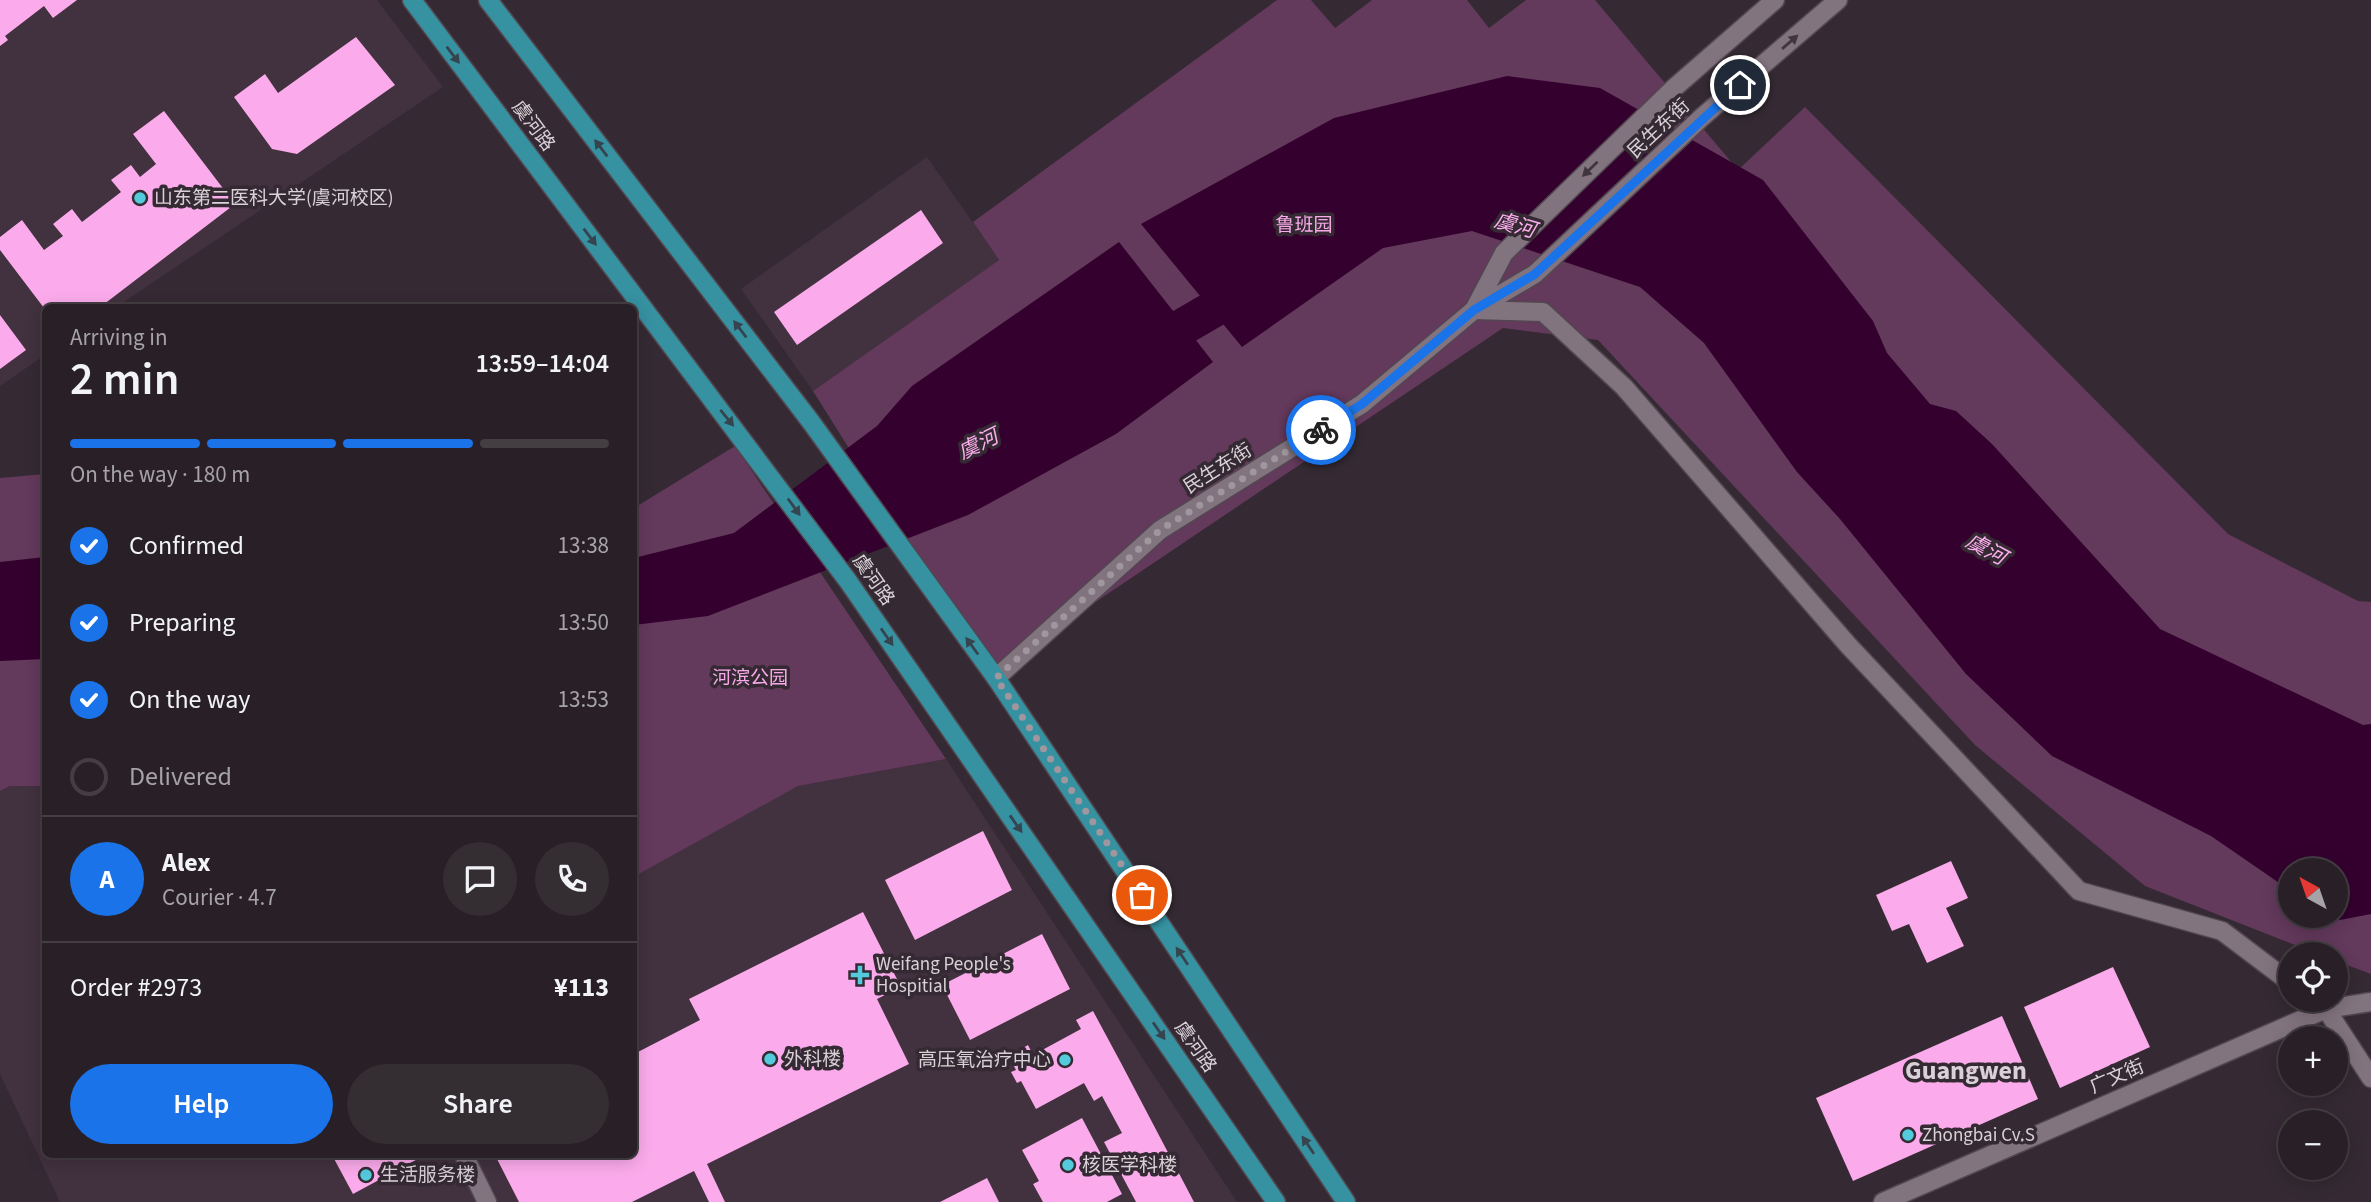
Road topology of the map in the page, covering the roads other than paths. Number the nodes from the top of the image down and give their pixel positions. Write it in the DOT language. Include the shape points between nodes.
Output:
graph roads {
  1 [pos="412,0"];
  2 [pos="488,0"];
  3 [pos="1775,0"];
  4 [pos="1838,0"];
  5 [pos="1474,310"];
  6 [pos="996,678"];
  7 [pos="2278,973"];
  8 [pos="2371,1002"];
  9 [pos="2348,1003"];
  10 [pos="2301,1012"];
  11 [pos="2325,1012"];
  12 [pos="2371,1078"];
  13 [pos="465,1158"];
  14 [pos="487,1202"];
  15 [pos="1276,1202"];
  16 [pos="1346,1202"];
  17 [pos="1883,1202"];
  1 -- 15 [label="main road, 虞河路, one-way" via="848,581"];
  6 -- 2 [label="main road, 虞河路, one-way" via="811,422"];
  3 -- 5 [label="street, 民生东街, one-way" via="1674,88 1504,253"];
  5 -- 4 [label="street, 民生东街, one-way" via="1535,274 1701,118"];
  5 -- 6 [label="street, 民生东街" via="1362,404 1160,530"];
  5 -- 7 [label="street" via="1543,312 1624,387 1848,645 2079,891 2222,931"];
  16 -- 6 [label="main road, 虞河路, one-way"];
  8 -- 9 [label="street, 广文街"];
  10 -- 17 [label="street, 广文街"];
  11 -- 12 [label="street"];
  13 -- 14 [label="street"];
}
